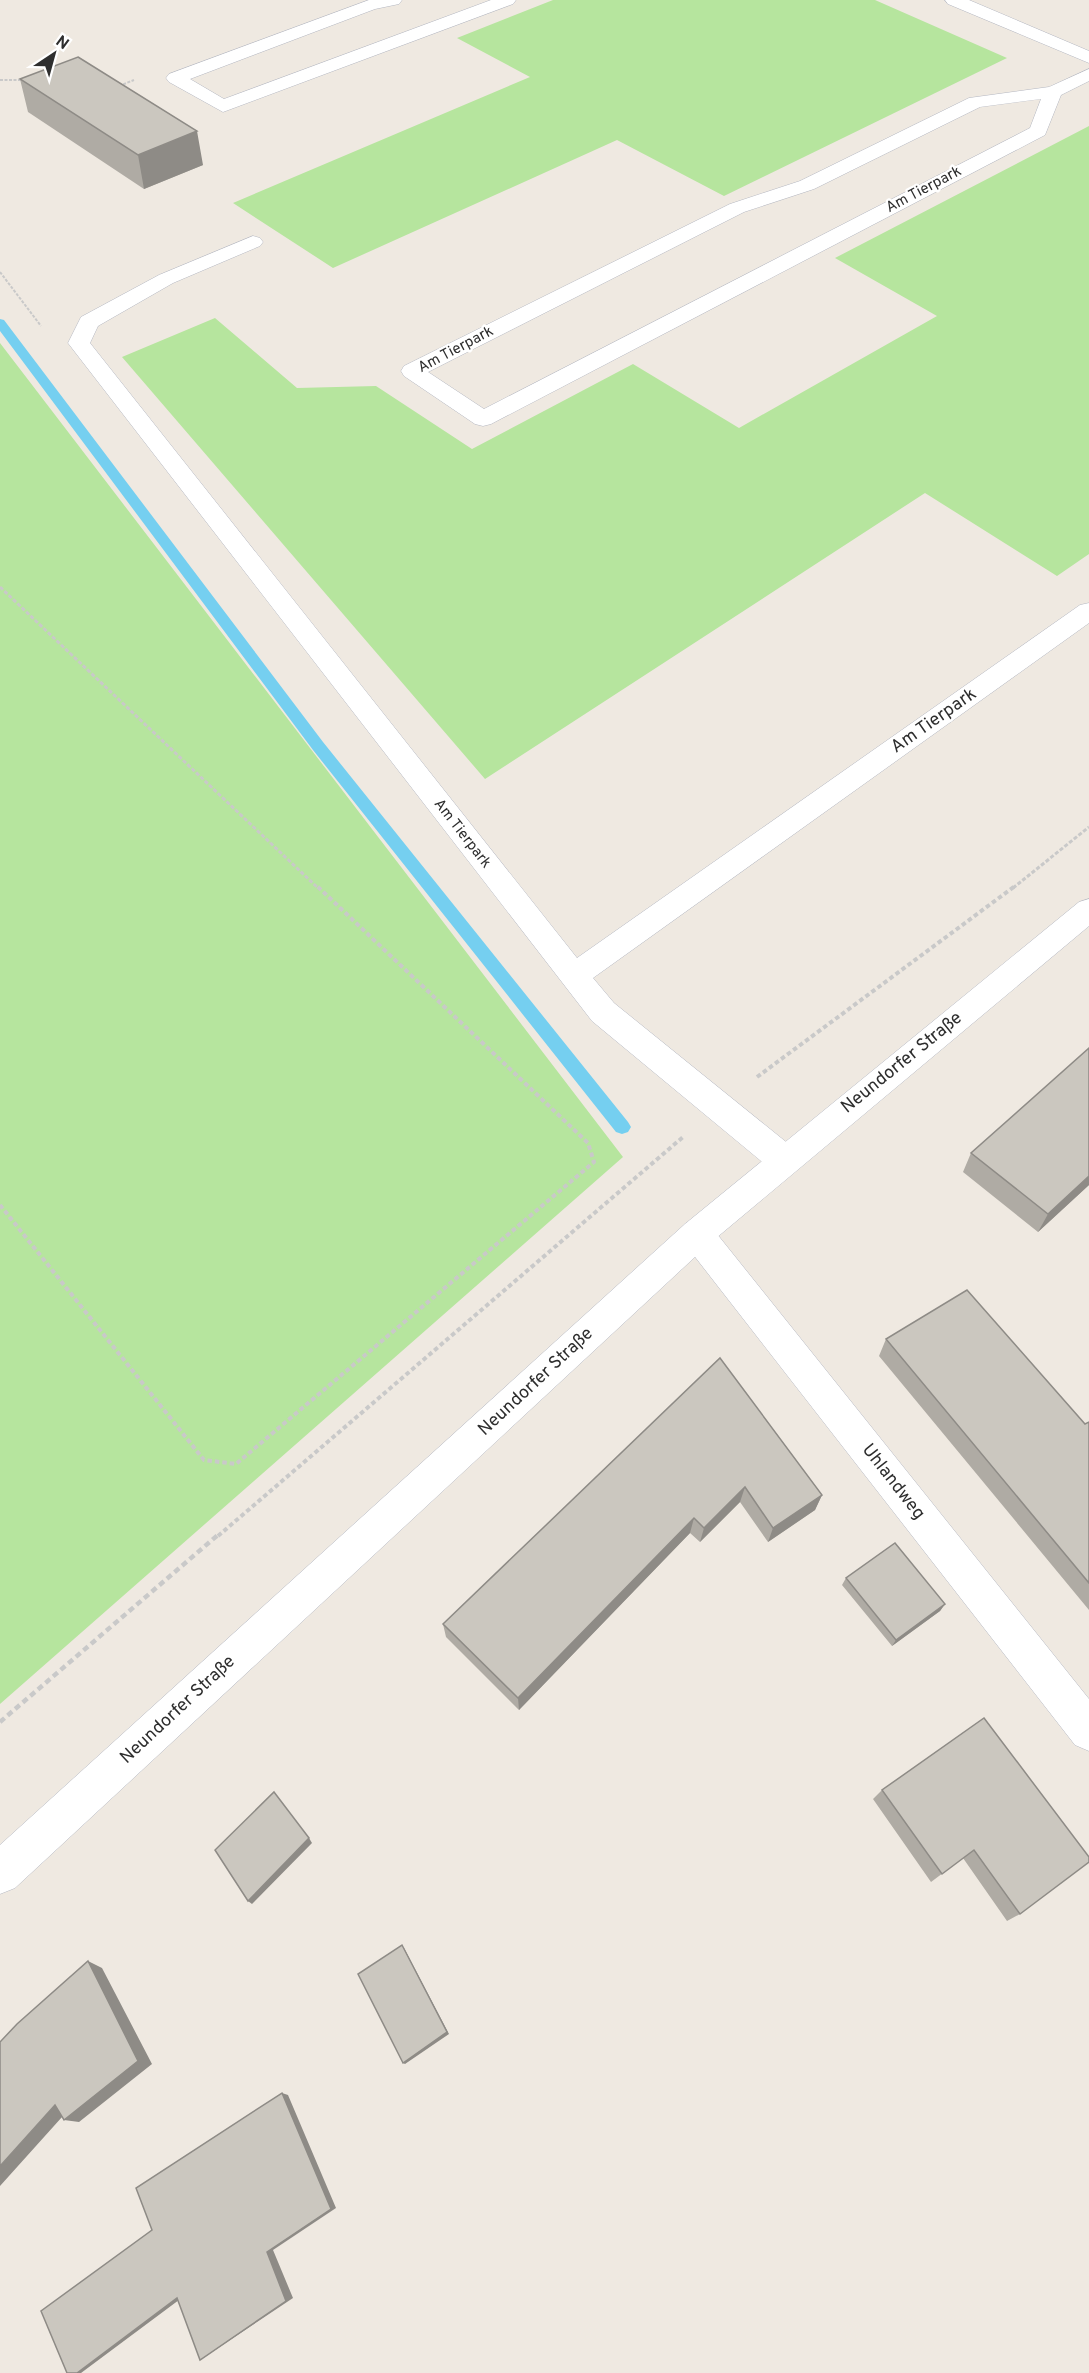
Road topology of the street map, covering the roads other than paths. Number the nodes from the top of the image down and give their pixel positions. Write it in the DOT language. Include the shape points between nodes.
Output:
graph roads {
  1 [pos="393,0"];
  2 [pos="507,0"];
  3 [pos="954,0"];
  4 [pos="1089,58"];
  5 [pos="1089,74"];
  6 [pos="1053,92"];
  7 [pos="253,242"];
  8 [pos="1089,611"];
  9 [pos="1089,910"];
  10 [pos="574,976"];
  11 [pos="784,1160"];
  12 [pos="697,1234"];
  13 [pos="1089,1731"];
  14 [pos="0,1873"];
  1 -- 2 [label="street" via="370,5 175,78 224,106"];
  3 -- 4 [label="street"];
  5 -- 6 [label="street, Am Tierpark"];
  6 -- 6 [label="street, Am Tierpark" via="976,102 807,185 737,208 412,371 483,419 1038,131"];
  7 -- 10 [label="street, Am Tierpark" via="165,279 89,322 79,343"];
  8 -- 10 [label="street, Am Tierpark"];
  9 -- 11 [label="street, Neundorfer Straße"];
  10 -- 11 [label="street, Am Tierpark" via="603,1012"];
  11 -- 12 [label="street, Neundorfer Straße"];
  12 -- 13 [label="street, Uhlandweg"];
  12 -- 14 [label="street, Neundorfer Straße"];
}
